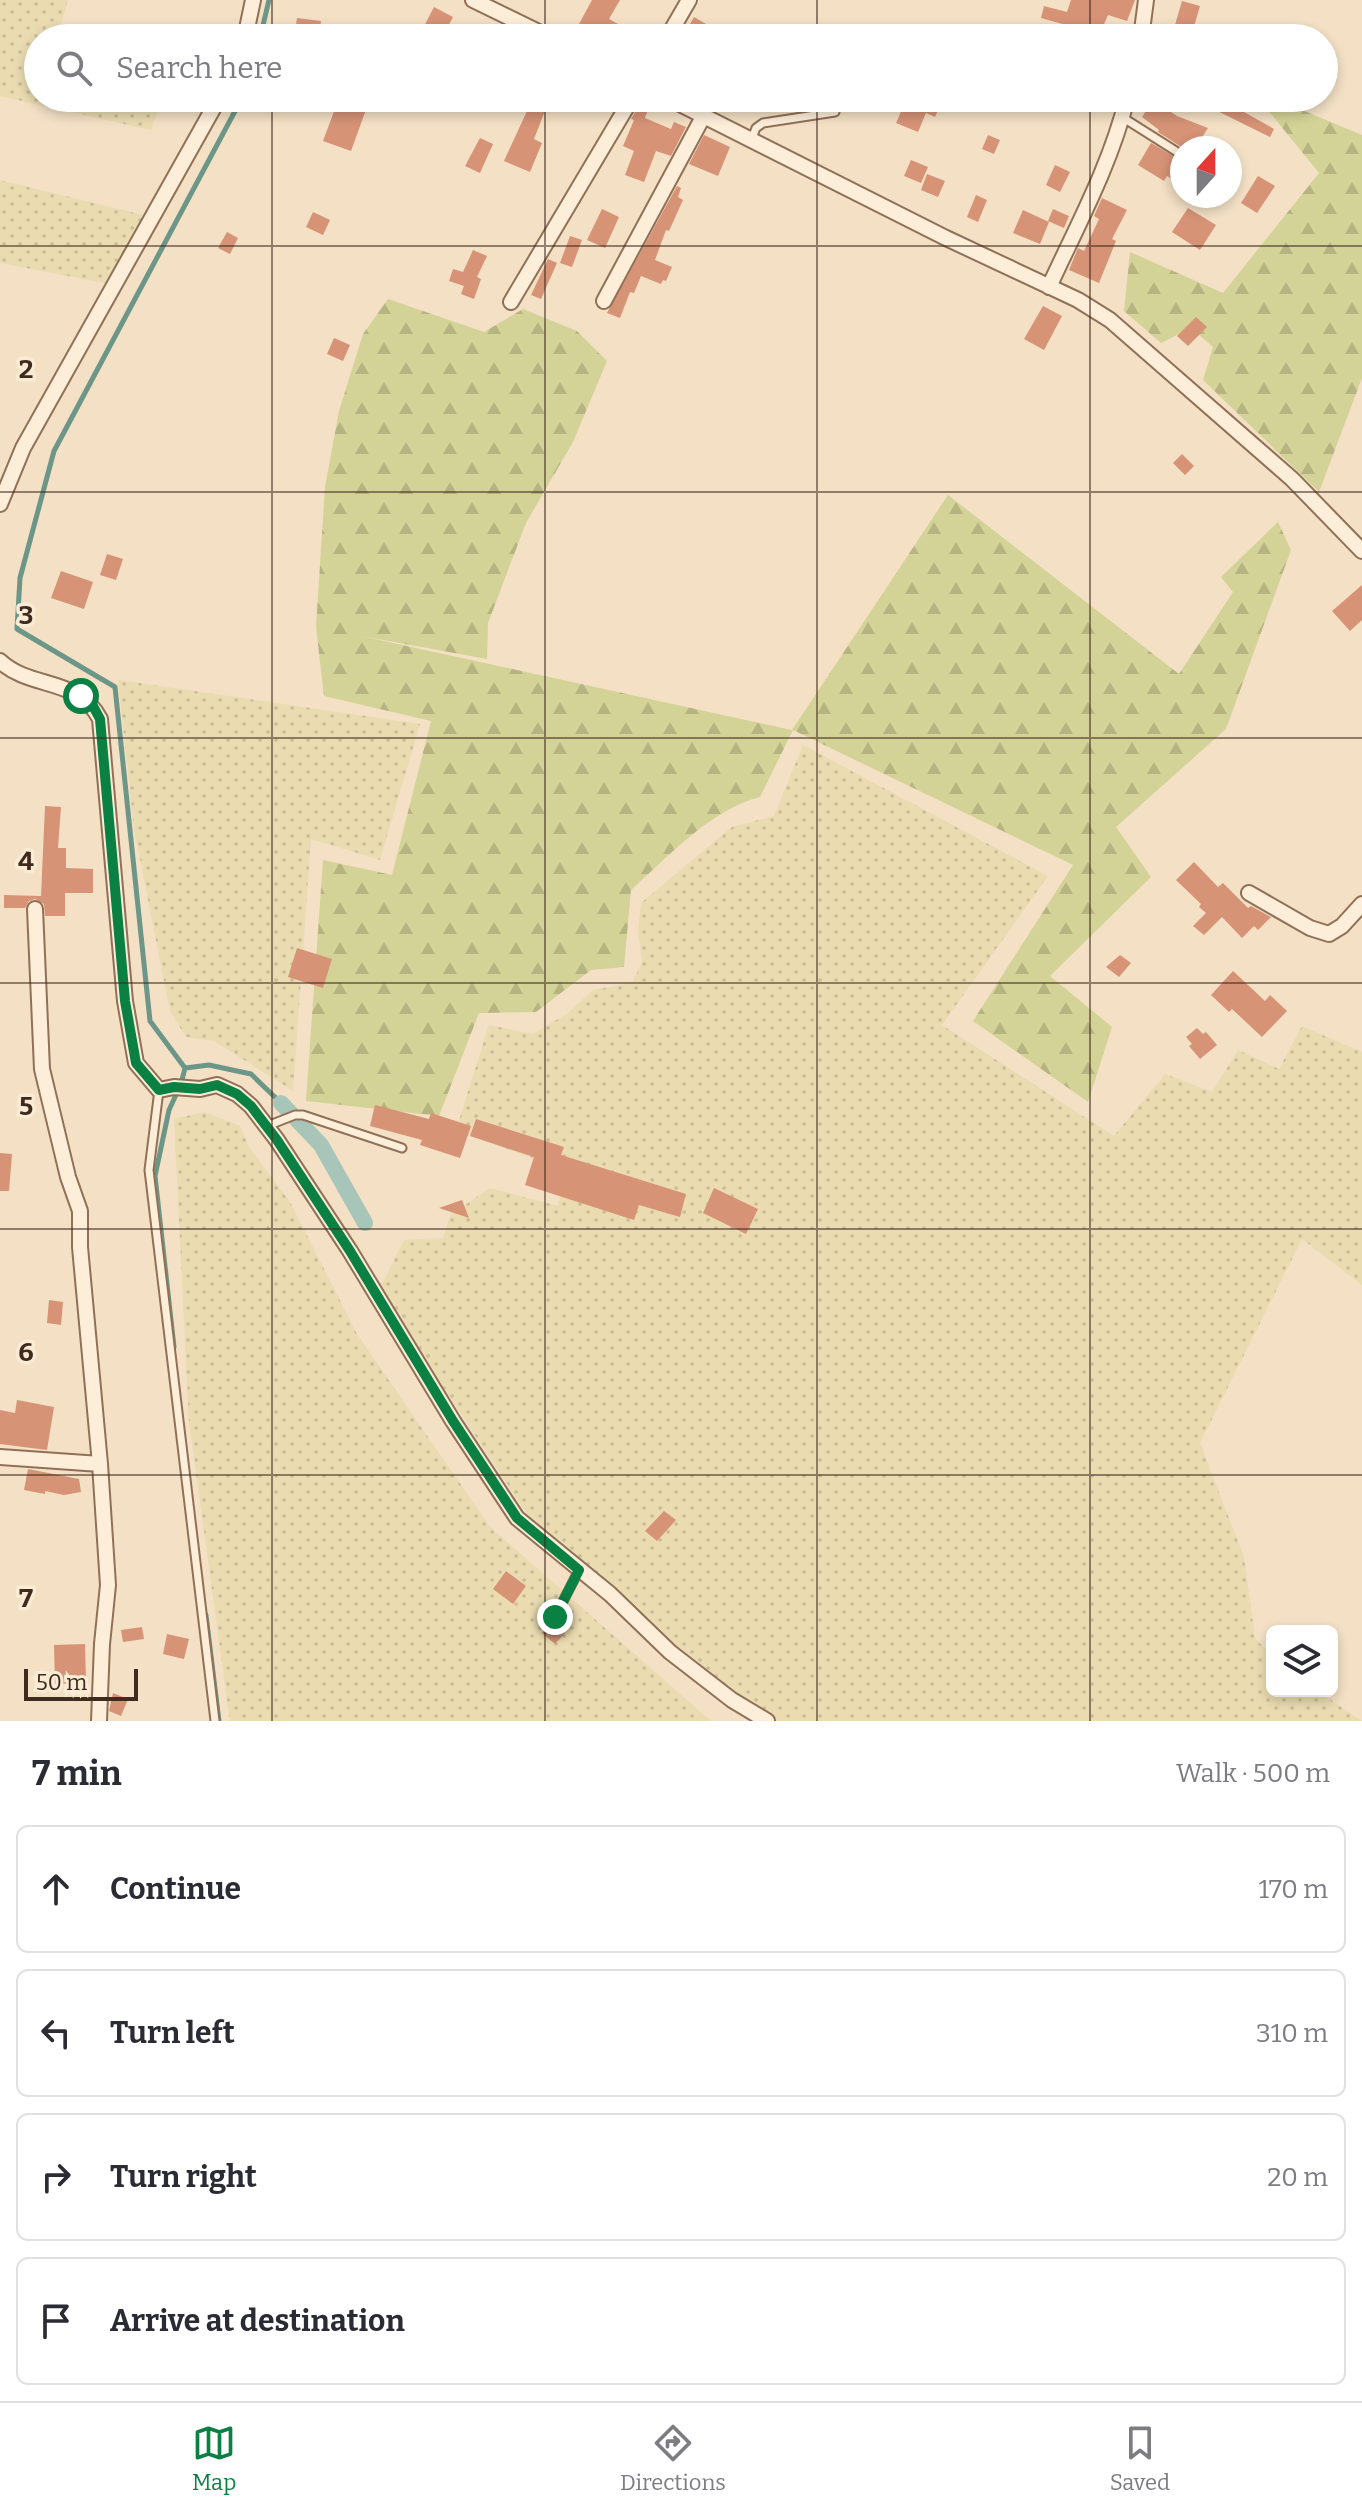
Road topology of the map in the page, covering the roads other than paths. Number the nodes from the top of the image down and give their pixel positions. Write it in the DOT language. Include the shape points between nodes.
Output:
graph roads {
  1 [pos="253,0"];
  2 [pos="473,0"];
  3 [pos="689,0"];
  4 [pos="1146,0"];
  5 [pos="248,24"];
  6 [pos="522,24"];
  7 [pos="675,24"];
  8 [pos="1143,24"];
  9 [pos="211,112"];
  10 [pos="624,112"];
  11 [pos="698,112"];
  12 [pos="835,112"];
  13 [pos="1123,112"];
  14 [pos="704,115"];
  15 [pos="1122,117"];
  16 [pos="752,138"];
  17 [pos="1170,147"];
  18 [pos="1049,287"];
  19 [pos="604,301"];
  20 [pos="511,302"];
  21 [pos="0,504"];
  22 [pos="1362,551"];
  23 [pos="0,661"];
  24 [pos="1249,893"];
  25 [pos="1362,904"];
  26 [pos="35,909"];
  27 [pos="167,1088"];
  28 [pos="270,1124"];
  29 [pos="402,1148"];
  30 [pos="0,1457"];
  31 [pos="100,1464"];
  32 [pos="579,1570"];
  33 [pos="555,1617"];
  34 [pos="99,1721"];
  35 [pos="215,1721"];
  36 [pos="767,1721"];
  1 -- 5 [label="street"];
  2 -- 6 [label="street"];
  3 -- 7 [label="street"];
  4 -- 8 [label="street"];
  9 -- 21 [label="street" via="23,448"];
  10 -- 20 [label="street"];
  11 -- 14 [label="street"];
  12 -- 16 [label="lane" via="763,123"];
  13 -- 15 [label="street"];
  14 -- 16 [label="street"];
  14 -- 19 [label="street"];
  15 -- 17 [label="lane"];
  15 -- 18 [label="street"];
  16 -- 18 [label="street"];
  18 -- 22 [label="street" via="1110,320 1146,350 1292,479"];
  23 -- 27 [label="street" via="10,670 81,696 100,719 125,1001 136,1063"];
  24 -- 25 [label="street" via="1329,934"];
  26 -- 31 [label="street" via="42,1069 80,1211"];
  27 -- 28 [label="street" via="217,1085 237,1094"];
  27 -- 35 [label="lane" via="149,1170"];
  28 -- 29 [label="lane" via="303,1115"];
  28 -- 32 [label="street" via="517,1518"];
  30 -- 31 [label="street"];
  31 -- 34 [label="street" via="108,1585"];
  32 -- 33 [label="lane"];
  32 -- 36 [label="street" via="670,1652"];
}
